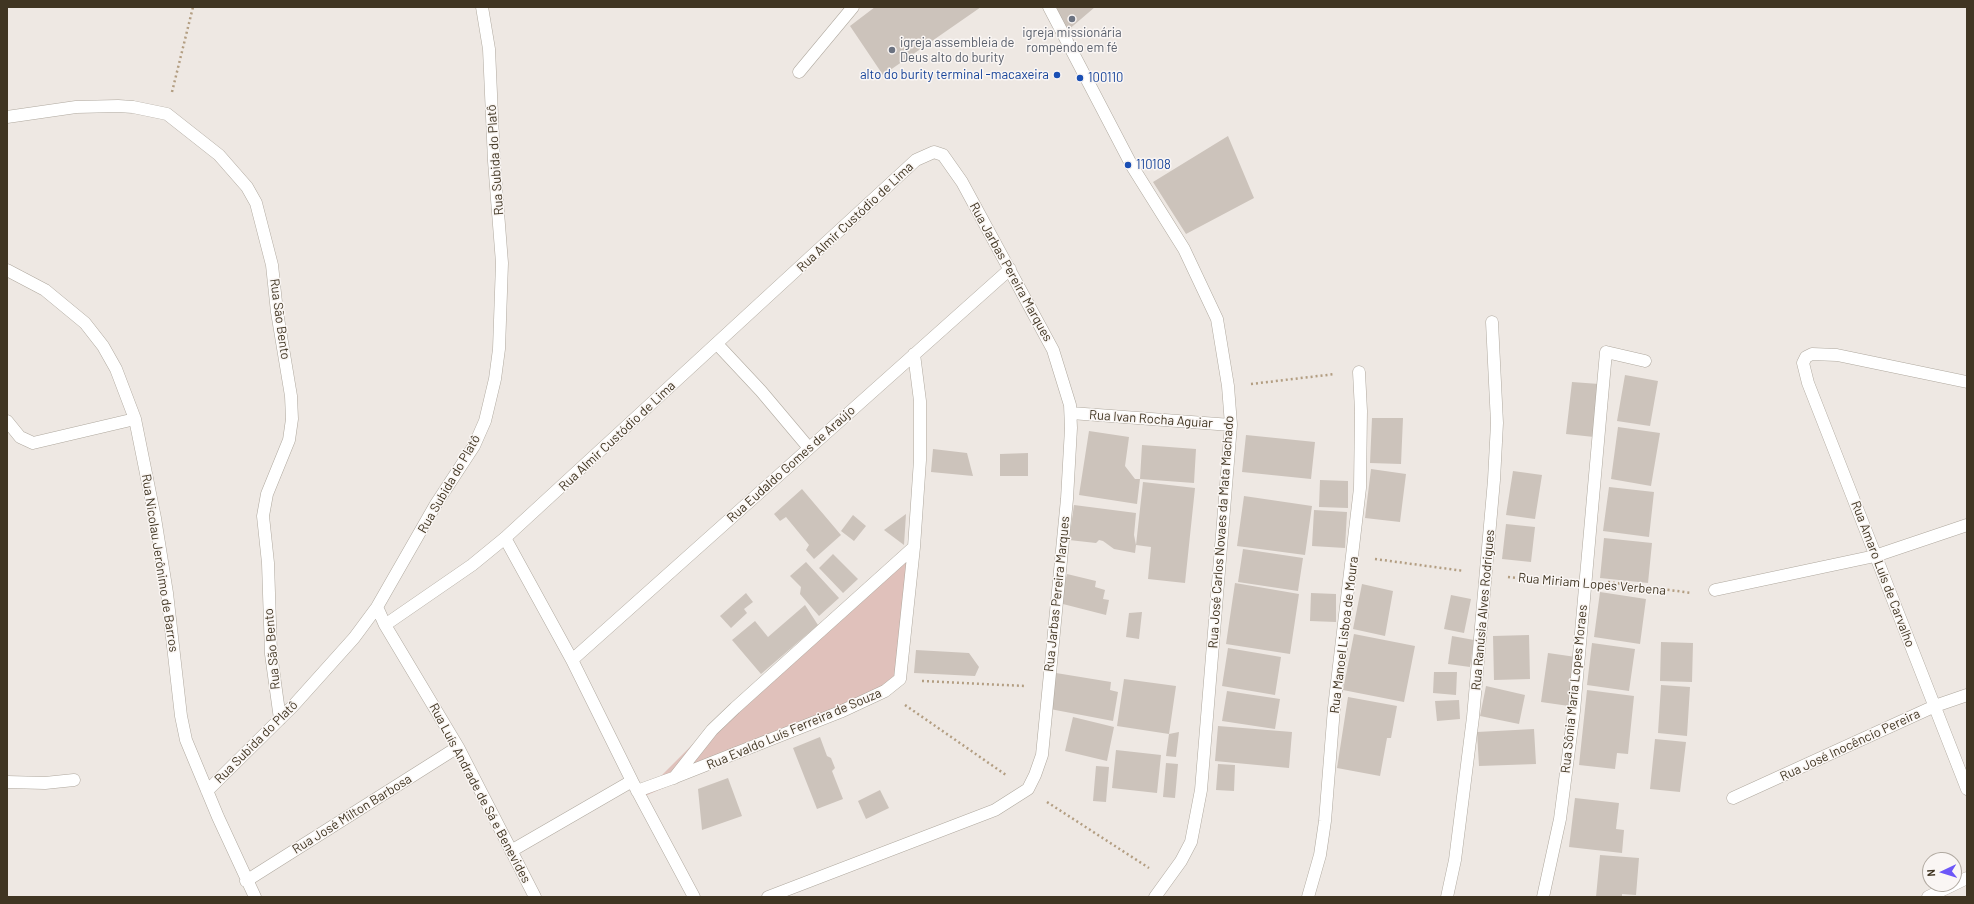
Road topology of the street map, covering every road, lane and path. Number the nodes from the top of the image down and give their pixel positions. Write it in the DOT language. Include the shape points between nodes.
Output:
graph roads {
  1 [pos="193,7"];
  2 [pos="482,7"];
  3 [pos="853,7"];
  4 [pos="1049,7"];
  5 [pos="799,72"];
  6 [pos="167,114"];
  7 [pos="7,117"];
  8 [pos="934,152"];
  9 [pos="1010,269"];
  10 [pos="7,270"];
  11 [pos="1492,322"];
  12 [pos="717,344"];
  13 [pos="914,354"];
  14 [pos="1645,361"];
  15 [pos="1359,372"];
  16 [pos="1967,382"];
  17 [pos="1228,386"];
  18 [pos="1071,413"];
  19 [pos="135,419"];
  20 [pos="7,421"];
  21 [pos="1231,425"];
  22 [pos="809,448"];
  23 [pos="1967,525"];
  24 [pos="505,538"];
  25 [pos="914,547"];
  26 [pos="1353,556"];
  27 [pos="1875,556"];
  28 [pos="1487,574"];
  29 [pos="1585,582"];
  30 [pos="1715,590"];
  31 [pos="377,607"];
  32 [pos="385,625"];
  33 [pos="572,660"];
  34 [pos="900,679"];
  35 [pos="1048,687"];
  36 [pos="1967,695"];
  37 [pos="1935,706"];
  38 [pos="280,720"];
  39 [pos="458,747"];
  40 [pos="673,778"];
  41 [pos="74,780"];
  42 [pos="7,782"];
  43 [pos="635,786"];
  44 [pos="1967,789"];
  45 [pos="207,791"];
  46 [pos="1733,798"];
  47 [pos="511,851"];
  48 [pos="1967,878"];
  49 [pos="246,881"];
  50 [pos="255,897"];
  51 [pos="535,897"];
  52 [pos="694,897"];
  53 [pos="768,897"];
  54 [pos="1156,897"];
  55 [pos="1308,897"];
  56 [pos="1447,897"];
  57 [pos="1543,897"];
  58 [pos="1928,897"];
  1 -- 6 [label="path"];
  2 -- 31 [label="street, Rua Subida do Platô" via="489,49 502,263 501,322 495,379 484,421 474,446 436,504"];
  3 -- 5 [label="street"];
  4 -- 17 [label="street, Rua José Carlos Novaes da Mata Machado" via="1132,166 1184,249 1217,319"];
  6 -- 7 [label="street, Rua São Bento" via="118,106 76,107"];
  6 -- 38 [label="street, Rua São Bento" via="219,154 248,187 261,218 272,265 292,419 289,440 267,494 263,516 272,654"];
  8 -- 9 [label="street, Rua Jarbas Pereira Marques" via="943,155 962,182"];
  8 -- 12 [label="street, Rua Almir Custódio de Lima" via="916,160"];
  9 -- 13 [label="street, Rua Eudaldo Gomes de Araújo"];
  9 -- 18 [label="street, Rua Jarbas Pereira Marques" via="1053,350 1064,380"];
  10 -- 19 [label="street, Rua Nicolau Jerônimo de Barros" via="45,290 85,323 104,346 116,369"];
  11 -- 28 [label="street, Rua Ranúsia Alves Rodrigues" via="1497,423"];
  12 -- 22 [label="street"];
  12 -- 24 [label="street, Rua Almir Custódio de Lima"];
  13 -- 22 [label="street, Rua Eudaldo Gomes de Araújo"];
  13 -- 25 [label="street" via="921,422"];
  14 -- 29 [label="street, Rua Sônia Maria Lopes Moraes" via="1606,352"];
  15 -- 17 [label="path"];
  15 -- 26 [label="street, Rua Manoel Lisboa de Moura" via="1360,488"];
  16 -- 27 [label="street, Rua Amaro Luís de Carvalho" via="1837,355 1812,354 1804,359 1803,368 1808,383"];
  17 -- 21 [label="street, Rua José Carlos Novaes da Mata Machado"];
  18 -- 21 [label="street, Rua Ivan Rocha Aguiar"];
  18 -- 35 [label="street, Rua Jarbas Pereira Marques" via="1066,499"];
  19 -- 20 [label="street" via="33,443 20,436"];
  19 -- 45 [label="street, Rua Nicolau Jerônimo de Barros" via="167,593 181,716 186,740"];
  21 -- 54 [label="street, Rua José Carlos Novaes da Mata Machado" via="1201,790 1196,824 1191,842 1181,861"];
  22 -- 33 [label="street, Rua Eudaldo Gomes de Araújo"];
  23 -- 27 [label="street"];
  24 -- 32 [label="street, Rua Almir Custódio de Lima" via="466,570"];
  24 -- 33 [label="street"];
  25 -- 34 [label="street"];
  25 -- 40 [label="street, Rua Evaldo Luís Ferreira de Souza" via="712,730"];
  26 -- 28 [label="path, Rua Miriam Lopes Verbena"];
  26 -- 55 [label="street, Rua Manoel Lisboa de Moura" via="1334,708 1326,821"];
  27 -- 30 [label="street"];
  27 -- 37 [label="street, Rua Amaro Luís de Carvalho"];
  28 -- 29 [label="path, Rua Miriam Lopes Verbena" via="1541,581"];
  28 -- 56 [label="street, Rua Ranúsia Alves Rodrigues" via="1472,725 1455,860"];
  29 -- 30 [label="path, Rua Miriam Lopes Verbena" via="1612,582 1699,594"];
  29 -- 57 [label="street, Rua Sônia Maria Lopes Moraes" via="1574,711 1560,819"];
  31 -- 32 [label="street, Rua Luís Andrade de Sá e Benevides"];
  31 -- 38 [label="street, Rua Subida do Platô" via="354,638"];
  32 -- 39 [label="street, Rua Luís Andrade de Sá e Benevides"];
  33 -- 43 [label="street"];
  34 -- 35 [label="path"];
  34 -- 40 [label="street, Rua Evaldo Luís Ferreira de Souza" via="885,691 840,712"];
  35 -- 53 [label="street, Rua Jarbas Pereira Marques" via="1042,755 1028,789 995,810"];
  36 -- 37 [label="street, Rua José Inocêncio Pereira"];
  37 -- 44 [label="street, Rua Amaro Luís de Carvalho"];
  37 -- 46 [label="street, Rua José Inocêncio Pereira"];
  38 -- 45 [label="street, Rua Subida do Platô"];
  39 -- 47 [label="street, Rua Luís Andrade de Sá e Benevides"];
  39 -- 49 [label="street, Rua José Milton Barbosa"];
  40 -- 43 [label="street, Rua Evaldo Luís Ferreira de Souza"];
  41 -- 42 [label="street" via="45,783"];
  43 -- 47 [label="street"];
  43 -- 52 [label="street"];
  45 -- 49 [label="street, Rua Nicolau Jerônimo de Barros"];
  47 -- 51 [label="street, Rua Luís Andrade de Sá e Benevides"];
  48 -- 58 [label="street"];
  49 -- 50 [label="street, Rua Nicolau Jerônimo de Barros"];
}
